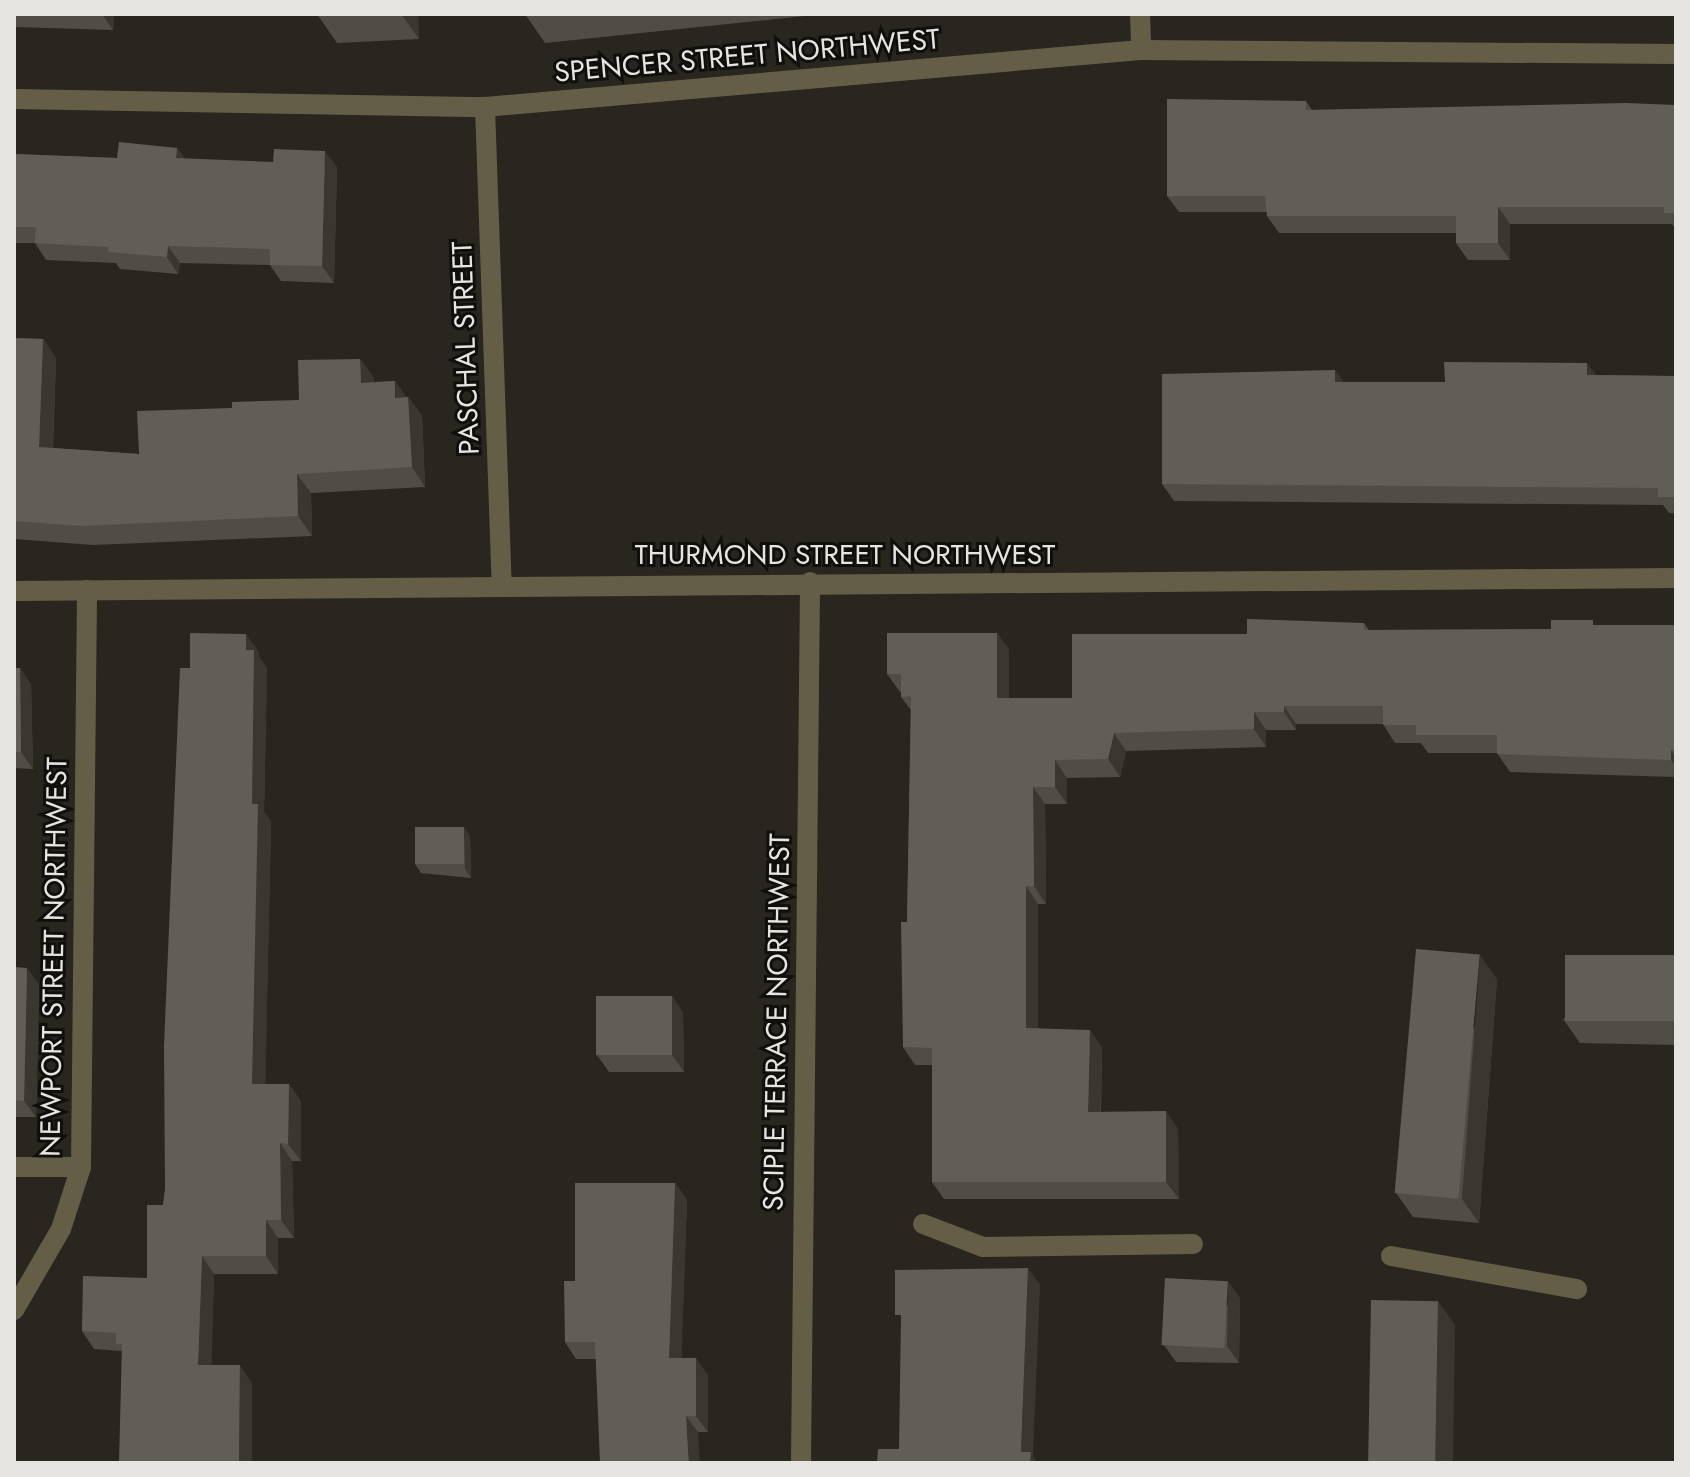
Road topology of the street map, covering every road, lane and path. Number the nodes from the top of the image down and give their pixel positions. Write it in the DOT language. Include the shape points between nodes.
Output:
graph roads {
  1 [pos="1140,14"];
  2 [pos="1141,50"];
  3 [pos="1676,54"];
  4 [pos="14,99"];
  5 [pos="485,107"];
  6 [pos="1676,578"];
  7 [pos="810,582"];
  8 [pos="502,586"];
  9 [pos="87,590"];
  10 [pos="14,591"];
  11 [pos="14,1167"];
  12 [pos="81,1167"];
  13 [pos="923,1224"];
  14 [pos="1193,1244"];
  15 [pos="1391,1256"];
  16 [pos="1577,1289"];
  17 [pos="14,1310"];
  18 [pos="801,1463"];
  1 -- 2 [label="street"];
  2 -- 3 [label="street, SPENCER STREET NORTHWEST"];
  2 -- 5 [label="street, SPENCER STREET NORTHWEST"];
  4 -- 5 [label="street, SPENCER STREET NORTHWEST"];
  5 -- 8 [label="street, PASCHAL STREET"];
  6 -- 7 [label="street, THURMOND STREET NORTHWEST"];
  7 -- 8 [label="street, THURMOND STREET NORTHWEST"];
  7 -- 18 [label="street, SCIPLE TERRACE NORTHWEST"];
  8 -- 9 [label="street, THURMOND STREET NORTHWEST"];
  9 -- 10 [label="street, THURMOND STREET NORTHWEST"];
  9 -- 12 [label="street, NEWPORT STREET NORTHWEST"];
  11 -- 12 [label="street"];
  12 -- 17 [label="street, NEWPORT STREET NORTHWEST" via="61,1229"];
  13 -- 14 [label="street" via="983,1247"];
  15 -- 16 [label="street"];
}
